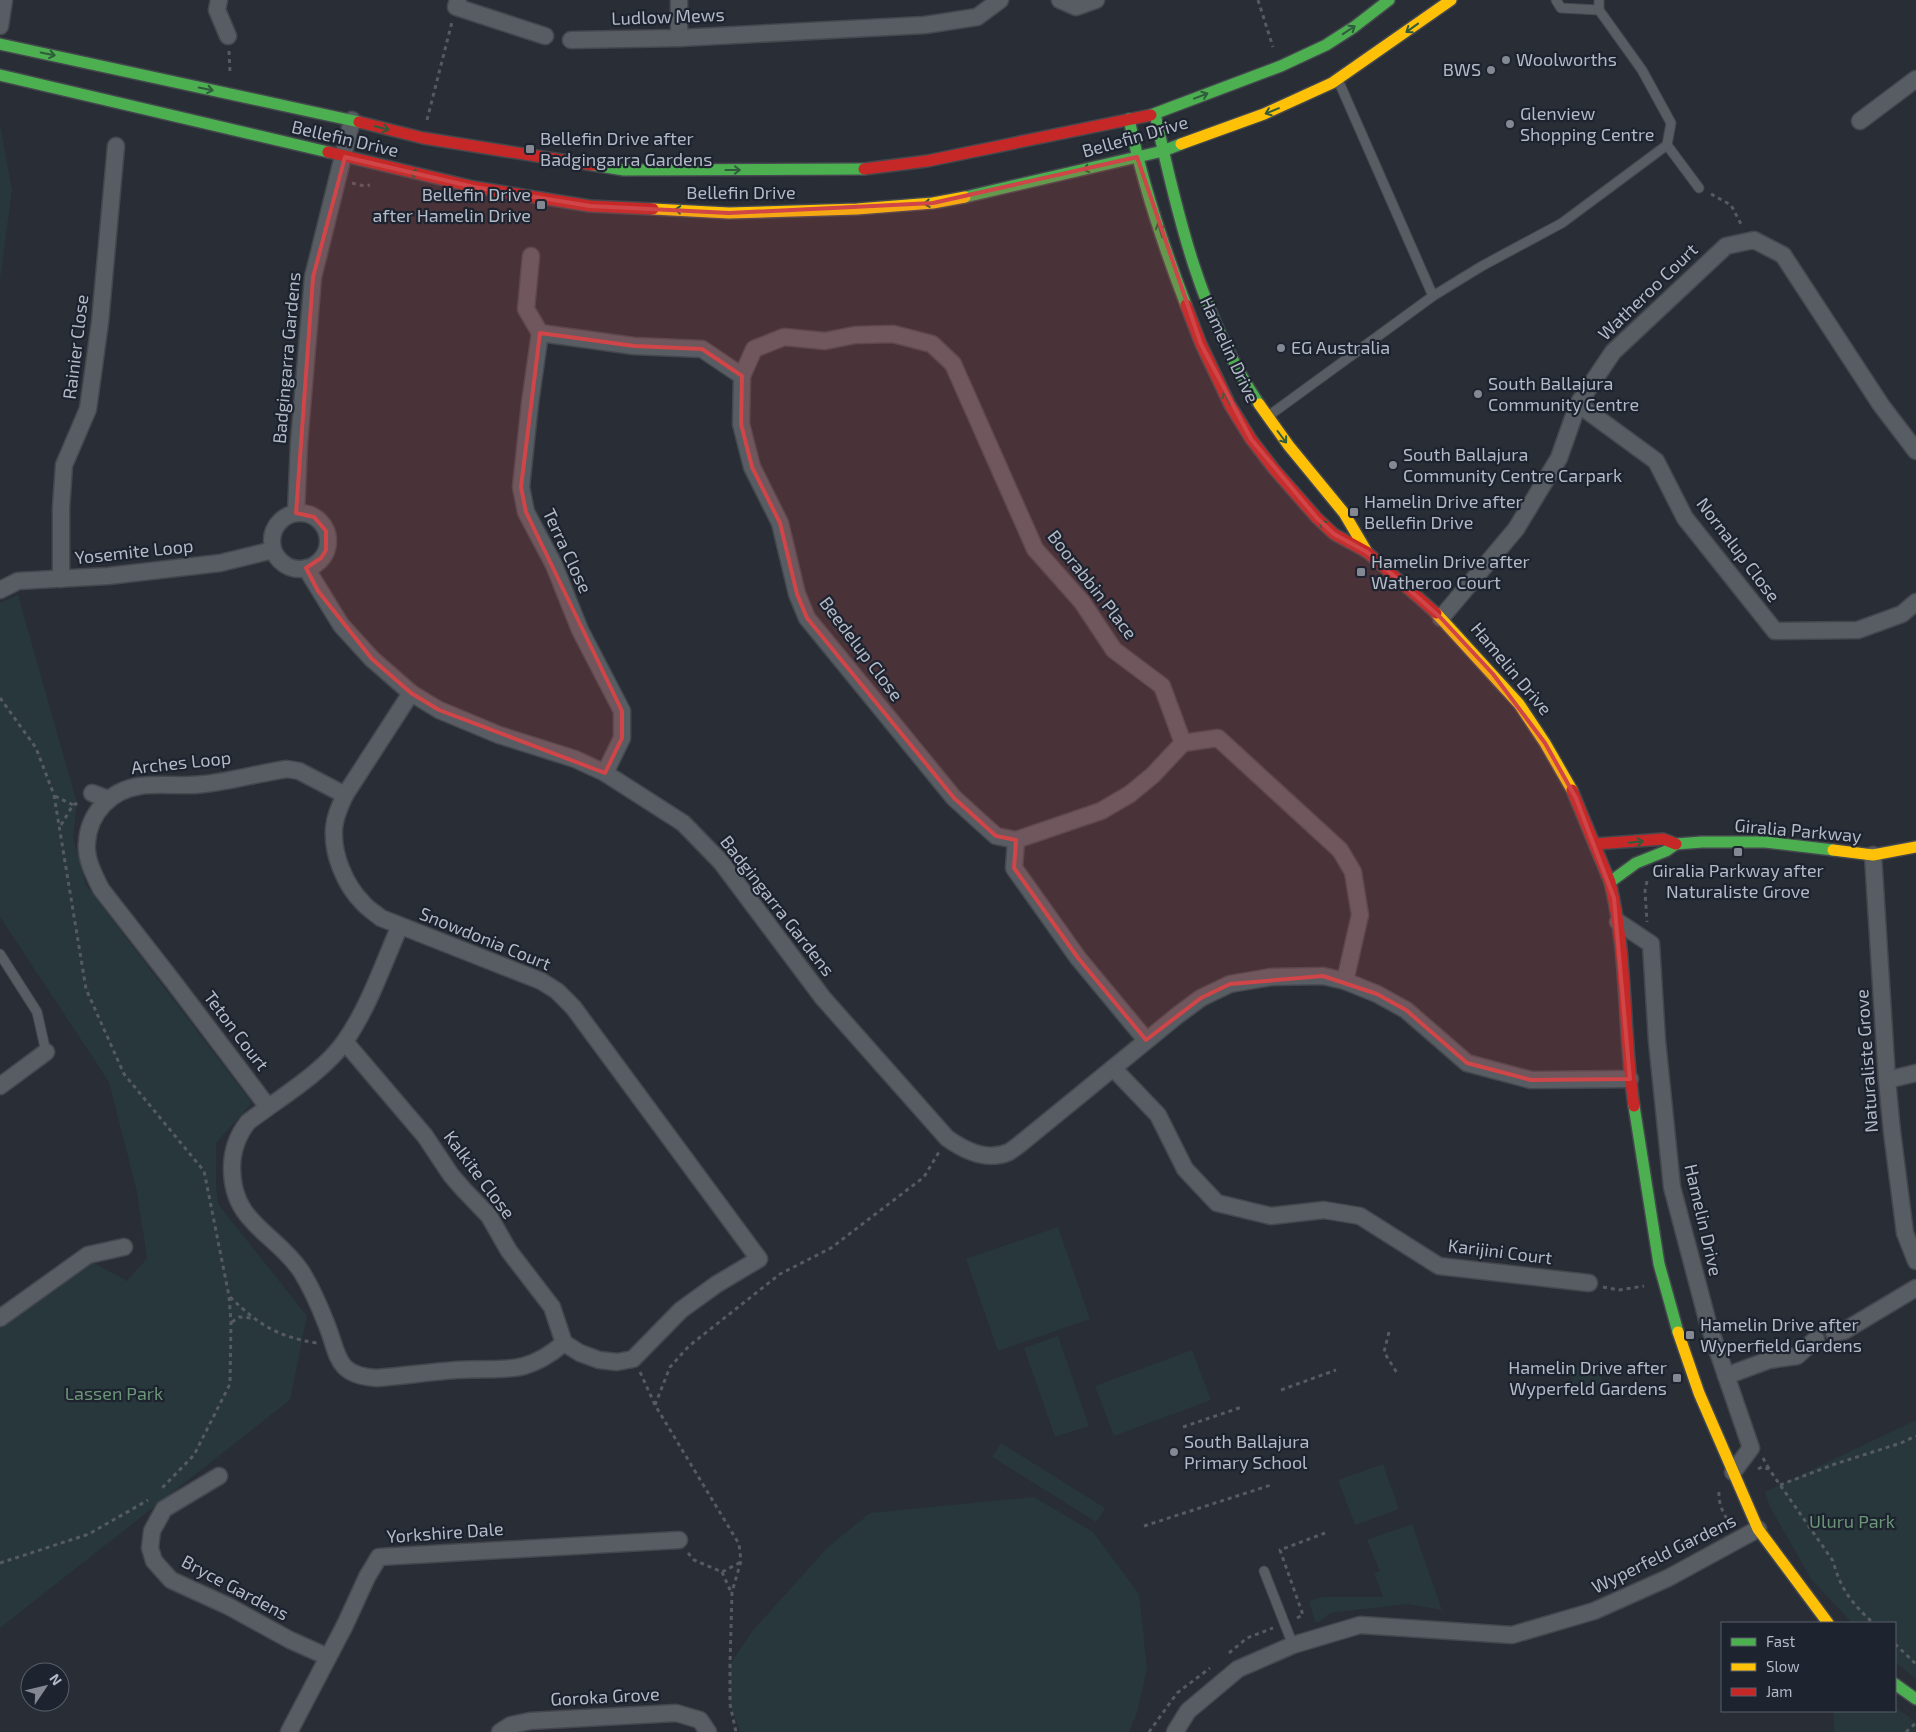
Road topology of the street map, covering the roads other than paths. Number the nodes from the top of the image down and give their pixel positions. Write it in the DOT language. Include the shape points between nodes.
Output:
graph roads {
  1 [pos="4,0"];
  2 [pos="219,0"];
  3 [pos="679,0"];
  4 [pos="1000,0"];
  5 [pos="1060,0"];
  6 [pos="1096,0"];
  7 [pos="1389,0"];
  8 [pos="1451,0"];
  9 [pos="1556,0"];
  10 [pos="457,3"];
  11 [pos="1599,5"];
  12 [pos="0,26"];
  13 [pos="228,36"];
  14 [pos="545,36"];
  15 [pos="679,38"];
  16 [pos="571,40"];
  17 [pos="0,44"];
  18 [pos="0,75"];
  19 [pos="1338,79"];
  20 [pos="1916,80"];
  21 [pos="1155,114"];
  22 [pos="1129,119"];
  23 [pos="352,120"];
  24 [pos="1860,121"];
  25 [pos="1668,145"];
  26 [pos="116,146"];
  27 [pos="1163,151"];
  28 [pos="344,157"];
  29 [pos="1137,157"];
  30 [pos="1699,188"];
  31 [pos="531,256"];
  32 [pos="1433,296"];
  33 [pos="540,333"];
  34 [pos="825,341"];
  35 [pos="742,376"];
  36 [pos="1578,404"];
  37 [pos="1267,417"];
  38 [pos="1916,451"];
  39 [pos="296,513"];
  40 [pos="273,550"];
  41 [pos="1367,552"];
  42 [pos="306,568"];
  43 [pos="61,579"];
  44 [pos="0,590"];
  45 [pos="1916,602"];
  46 [pos="1441,618"];
  47 [pos="411,693"];
  48 [pos="1183,743"];
  49 [pos="605,772"];
  50 [pos="92,793"];
  51 [pos="345,795"];
  52 [pos="108,799"];
  53 [pos="1016,840"];
  54 [pos="1595,844"];
  55 [pos="1676,844"];
  56 [pos="1916,847"];
  57 [pos="1873,855"];
  58 [pos="1610,882"];
  59 [pos="1618,922"];
  60 [pos="400,926"];
  61 [pos="0,954"];
  62 [pos="172,980"];
  63 [pos="1345,981"];
  64 [pos="1146,1040"];
  65 [pos="345,1042"];
  66 [pos="46,1052"];
  67 [pos="1113,1068"];
  68 [pos="1916,1073"];
  69 [pos="1630,1079"];
  70 [pos="1887,1080"];
  71 [pos="0,1086"];
  72 [pos="268,1107"];
  73 [pos="124,1247"];
  74 [pos="1916,1261"];
  75 [pos="1589,1283"];
  76 [pos="1916,1288"];
  77 [pos="0,1318"];
  78 [pos="1834,1333"];
  79 [pos="1816,1339"];
  80 [pos="564,1344"];
  81 [pos="1726,1376"];
  82 [pos="1733,1472"];
  83 [pos="218,1476"];
  84 [pos="1758,1529"];
  85 [pos="680,1540"];
  86 [pos="1264,1571"];
  87 [pos="1827,1622"];
  88 [pos="1292,1645"];
  89 [pos="328,1657"];
  90 [pos="1896,1685"];
  91 [pos="1916,1699"];
  92 [pos="289,1732"];
  93 [pos="500,1732"];
  94 [pos="708,1732"];
  95 [pos="1175,1732"];
  1 -- 12 [label="street"];
  2 -- 13 [label="street" via="217,10"];
  3 -- 15 [label="street"];
  4 -- 15 [label="street, Ludlow Mews" via="976,17 925,26"];
  5 -- 6 [label="street" via="1076,7"];
  21 -- 7 [label="main road, Bellefin Drive, one-way" via="1281,66 1326,45"];
  8 -- 19 [label="main road, Bellefin Drive, one-way"];
  9 -- 11 [label="lane" via="1562,8"];
  10 -- 14 [label="street"];
  11 -- 25 [label="lane" via="1642,70 1671,123"];
  15 -- 16 [label="street, Ludlow Mews"];
  17 -- 23 [label="main road, Bellefin Drive, one-way"];
  18 -- 28 [label="main road, Bellefin Drive"];
  19 -- 27 [label="main road, Bellefin Drive, one-way" via="1290,104"];
  19 -- 32 [label="lane"];
  20 -- 24 [label="street"];
  21 -- 22 [label="main road, Bellefin Drive"];
  21 -- 27 [label="main road, Hamelin Drive"];
  23 -- 22 [label="main road, Bellefin Drive, one-way" via="423,138 624,170 866,169 927,161"];
  22 -- 29 [label="main road, Hamelin Drive"];
  23 -- 28 [label="street, Badgingarra Gardens"];
  25 -- 30 [label="lane"];
  25 -- 32 [label="lane" via="1562,223"];
  26 -- 43 [label="street, Rainier Close" via="100,322 88,409 64,465"];
  27 -- 29 [label="main road, Bellefin Drive"];
  27 -- 37 [label="main road, Hamelin Drive" via="1212,316 1246,385"];
  29 -- 28 [label="main road, Bellefin Drive, one-way" via="933,204 729,214 590,206 474,187"];
  28 -- 39 [label="street, Badgingarra Gardens" via="313,277"];
  41 -- 29 [label="main road, Hamelin Drive, one-way" via="1334,534 1317,518 1268,462 1230,404 1201,344 1175,277"];
  31 -- 33 [label="street" via="526,309"];
  32 -- 37 [label="lane"];
  33 -- 35 [label="street" via="634,346 702,349"];
  33 -- 49 [label="street, Terra Close" via="521,487 526,512 554,565 580,630 622,711 622,738"];
  34 -- 35 [label="street, Beedelup Close" via="784,337 754,349"];
  34 -- 48 [label="street, Boorabbin Place" via="855,335 893,334 932,344 953,364 1035,550 1082,602 1114,650 1162,686"];
  35 -- 53 [label="street, Beedelup Close" via="741,424 752,467 780,522 797,594 807,618 954,798 996,836"];
  36 -- 38 [label="street, Watheroo Court" via="1613,352 1726,246 1754,240 1783,255 1881,406"];
  36 -- 45 [label="street, Nornalup Close" via="1656,461 1685,518 1775,631 1858,630 1902,614"];
  36 -- 46 [label="street, Watheroo Court" via="1559,458 1516,528"];
  37 -- 41 [label="main road, Hamelin Drive, one-way" via="1348,518"];
  39 -- 40 [label="street" via="279,522 274,530"];
  39 -- 42 [label="street" via="314,517 326,531 328,540 322,558"];
  40 -- 42 [label="street" via="286,565"];
  40 -- 43 [label="street, Yosemite Loop" via="220,563"];
  41 -- 46 [label="main road, Hamelin Drive"];
  42 -- 47 [label="street, Badgingarra Gardens" via="341,625 372,659"];
  43 -- 44 [label="street, Yosemite Loop" via="18,581"];
  46 -- 54 [label="main road, Hamelin Drive" via="1519,704 1576,798"];
  47 -- 49 [label="street, Badgingarra Gardens" via="439,710 499,735"];
  47 -- 51 [label="street, Snowdonia Court"];
  48 -- 53 [label="street" via="1153,775 1101,811"];
  48 -- 63 [label="street" via="1218,738 1340,850 1353,872 1360,915"];
  49 -- 67 [label="street, Badgingarra Gardens" via="683,824 721,862 823,998 947,1138 959,1146 974,1154 991,1156 1008,1152"];
  50 -- 52 [label="street"];
  51 -- 52 [label="street, Arches Loop" via="299,771 287,769 204,784 140,786 122,790"];
  51 -- 60 [label="street, Snowdonia Court" via="334,828 340,866 362,903 381,918"];
  52 -- 62 [label="street, Arches Loop" via="89,826 86,843 93,873 101,889"];
  53 -- 64 [label="street" via="1014,868 1078,958"];
  54 -- 55 [label="main road, Giralia Parkway, one-way" via="1663,839"];
  54 -- 58 [label="main road, Hamelin Drive"];
  55 -- 57 [label="main road, Giralia Parkway" via="1764,842"];
  55 -- 58 [label="main road, Giralia Parkway" via="1636,863"];
  56 -- 57 [label="main road, Giralia Parkway"];
  57 -- 70 [label="street, Naturaliste Grove"];
  58 -- 59 [label="main road, Hamelin Drive"];
  59 -- 69 [label="main road, Hamelin Drive"];
  59 -- 81 [label="street, Hamelin Drive" via="1651,944 1672,1188 1708,1323"];
  60 -- 65 [label="street" via="360,1017"];
  60 -- 80 [label="street, Snowdonia Court" via="541,981 557,991 573,1007 760,1259 681,1310 633,1359 617,1362 599,1360"];
  61 -- 66 [label="lane" via="37,1012"];
  62 -- 72 [label="street, Teton Court"];
  63 -- 64 [label="street, Badgingarra Gardens" via="1302,975 1230,984 1201,998"];
  63 -- 69 [label="street, Badgingarra Gardens" via="1406,1010 1467,1063 1531,1080"];
  64 -- 67 [label="street, Badgingarra Gardens"];
  65 -- 72 [label="street" via="316,1071"];
  65 -- 80 [label="street, Kalkite Close" via="425,1136 464,1190 489,1216 509,1251 552,1307"];
  66 -- 71 [label="street"];
  67 -- 75 [label="street, Karijini Court" via="1158,1115 1185,1169 1217,1203 1271,1216 1324,1210 1360,1216 1439,1266"];
  68 -- 70 [label="street"];
  69 -- 82 [label="main road, Hamelin Drive" via="1659,1264 1699,1393"];
  70 -- 74 [label="street, Naturaliste Grove" via="1905,1233"];
  72 -- 80 [label="street" via="240,1132 232,1155 232,1182 236,1196 249,1219 284,1250 301,1272 326,1324 336,1356 348,1370 365,1378 376,1378 456,1370 515,1369 534,1364"];
  73 -- 77 [label="street" via="88,1255"];
  76 -- 78 [label="street" via="1844,1331"];
  79 -- 81 [label="street" via="1797,1356 1769,1360"];
  81 -- 82 [label="street, Hamelin Drive" via="1751,1448"];
  82 -- 84 [label="main road, Hamelin Drive"];
  83 -- 89 [label="street, Bryce Gardens" via="164,1509 152,1530 150,1548 154,1560 171,1580"];
  84 -- 87 [label="main road, Hamelin Drive"];
  84 -- 88 [label="street, Wyperfeld Gardens" via="1668,1578 1594,1611 1512,1635 1360,1625"];
  85 -- 89 [label="street, Yorkshire Dale" via="379,1556 366,1576"];
  86 -- 88 [label="lane"];
  88 -- 95 [label="street, Wyperfeld Gardens" via="1238,1668 1188,1711"];
  89 -- 92 [label="street, Yorkshire Dale"];
  90 -- 91 [label="main road"];
  93 -- 94 [label="street, Goroka Grove" via="530,1721 676,1713 700,1720"];
}
